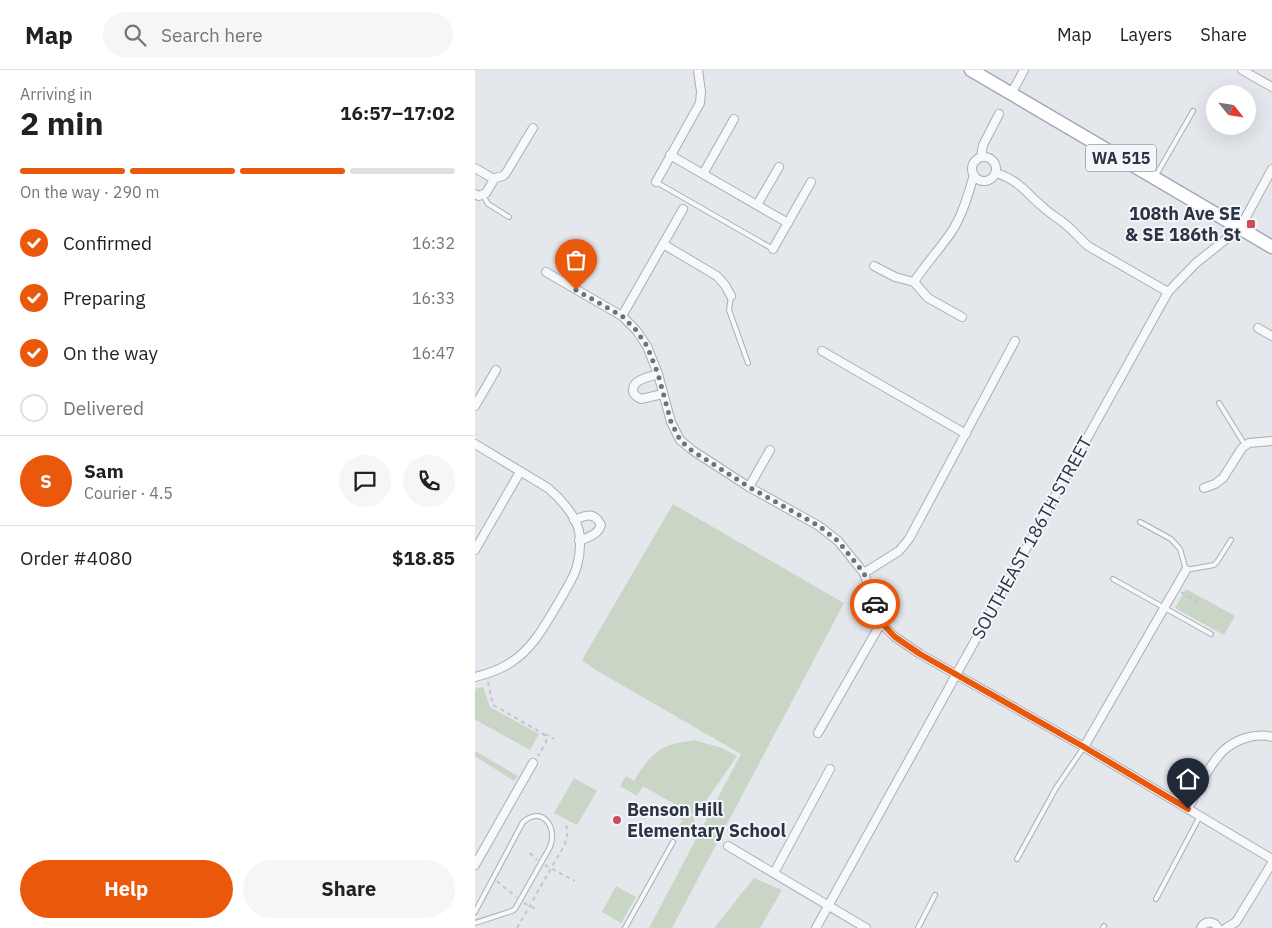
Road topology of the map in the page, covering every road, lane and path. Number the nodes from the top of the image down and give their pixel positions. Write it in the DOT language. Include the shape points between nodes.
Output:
graph roads {
  1 [pos="698,70"];
  2 [pos="971,70"];
  3 [pos="1024,70"];
  4 [pos="1242,70"];
  5 [pos="1272,87"];
  6 [pos="1011,94"];
  7 [pos="1193,111"];
  8 [pos="999,114"];
  9 [pos="734,119"];
  10 [pos="533,128"];
  11 [pos="670,155"];
  12 [pos="981,157"];
  13 [pos="779,166"];
  14 [pos="475,168"];
  15 [pos="1272,169"];
  16 [pos="996,173"];
  17 [pos="703,174"];
  18 [pos="974,176"];
  19 [pos="495,178"];
  20 [pos="1155,178"];
  21 [pos="656,182"];
  22 [pos="811,182"];
  23 [pos="479,194"];
  24 [pos="757,205"];
  25 [pos="683,209"];
  26 [pos="509,217"];
  27 [pos="788,223"];
  28 [pos="1240,228"];
  29 [pos="663,244"];
  30 [pos="1272,247"];
  31 [pos="773,249"];
  32 [pos="874,266"];
  33 [pos="546,272"];
  34 [pos="914,282"];
  35 [pos="1169,292"];
  36 [pos="731,296"];
  37 [pos="622,316"];
  38 [pos="962,317"];
  39 [pos="1258,328"];
  40 [pos="1272,336"];
  41 [pos="1015,342"];
  42 [pos="822,351"];
  43 [pos="748,363"];
  44 [pos="496,370"];
  45 [pos="658,374"];
  46 [pos="663,394"];
  47 [pos="1219,403"];
  48 [pos="475,406"];
  49 [pos="965,434"];
  50 [pos="1272,441"];
  51 [pos="475,444"];
  52 [pos="1245,445"];
  53 [pos="770,450"];
  54 [pos="520,472"];
  55 [pos="749,487"];
  56 [pos="1204,488"];
  57 [pos="574,520"];
  58 [pos="1140,522"];
  59 [pos="1231,540"];
  60 [pos="579,541"];
  61 [pos="475,550"];
  62 [pos="1186,570"];
  63 [pos="864,573"];
  64 [pos="1113,579"];
  65 [pos="1175,589"];
  66 [pos="1199,602"];
  67 [pos="1165,607"];
  68 [pos="881,622"];
  69 [pos="1211,634"];
  70 [pos="488,674"];
  71 [pos="957,675"];
  72 [pos="475,677"];
  73 [pos="543,733"];
  74 [pos="818,733"];
  75 [pos="1272,737"];
  76 [pos="554,740"];
  77 [pos="1084,747"];
  78 [pos="533,764"];
  79 [pos="830,769"];
  80 [pos="1188,809"];
  81 [pos="1200,816"];
  82 [pos="565,823"];
  83 [pos="673,842"];
  84 [pos="729,846"];
  85 [pos="530,853"];
  86 [pos="1017,859"];
  87 [pos="1272,861"];
  88 [pos="541,862"];
  89 [pos="475,864"];
  90 [pos="551,868"];
  91 [pos="774,874"];
  92 [pos="493,878"];
  93 [pos="575,881"];
  94 [pos="935,895"];
  95 [pos="1156,899"];
  96 [pos="520,900"];
  97 [pos="530,906"];
  98 [pos="829,906"];
  99 [pos="535,909"];
  100 [pos="475,912"];
  101 [pos="475,923"];
  102 [pos="517,928"];
  103 [pos="625,928"];
  104 [pos="816,928"];
  105 [pos="866,928"];
  106 [pos="918,928"];
  107 [pos="1201,928"];
  108 [pos="1218,928"];
  109 [pos="1226,928"];
  1 -- 11 [label="street" via="700,103"];
  2 -- 6 [label="main road, WA 515"];
  3 -- 6 [label="street"];
  4 -- 5 [label="street"];
  6 -- 20 [label="main road, WA 515"];
  7 -- 20 [label="lane"];
  8 -- 12 [label="street" via="983,145"];
  9 -- 17 [label="street"];
  10 -- 19 [label="street" via="506,174"];
  11 -- 17 [label="street"];
  11 -- 21 [label="street"];
  12 -- 16 [label="street" via="992,159"];
  12 -- 18 [label="street" via="973,164"];
  13 -- 24 [label="street"];
  14 -- 19 [label="street"];
  15 -- 28 [label="street, SOUTHEAST 186TH STREET"];
  16 -- 18 [label="street" via="984,181"];
  16 -- 35 [label="street" via="1018,183 1089,246"];
  17 -- 24 [label="street"];
  18 -- 34 [label="street" via="951,233"];
  19 -- 23 [label="street" via="486,193"];
  20 -- 28 [label="main road, WA 515"];
  21 -- 31 [label="lane"];
  22 -- 27 [label="street"];
  23 -- 26 [label="lane" via="487,204"];
  24 -- 27 [label="street"];
  25 -- 29 [label="street"];
  27 -- 31 [label="street"];
  28 -- 30 [label="main road, WA 515"];
  28 -- 35 [label="street, SOUTHEAST 186TH STREET" via="1196,263"];
  29 -- 36 [label="street" via="717,276"];
  29 -- 37 [label="street"];
  32 -- 34 [label="street"];
  33 -- 37 [label="street"];
  34 -- 38 [label="street" via="928,298"];
  35 -- 71 [label="street, SOUTHEAST 186TH STREET"];
  36 -- 43 [label="lane" via="729,310"];
  37 -- 45 [label="street" via="647,346"];
  39 -- 40 [label="street"];
  41 -- 49 [label="street"];
  42 -- 49 [label="street"];
  44 -- 48 [label="street"];
  45 -- 46 [label="street"];
  45 -- 46 [label="street" via="636,382 633,392 641,399"];
  46 -- 55 [label="street" via="680,440"];
  47 -- 52 [label="lane"];
  49 -- 63 [label="street" via="909,539 899,551"];
  50 -- 52 [label="street"];
  51 -- 54 [label="street"];
  52 -- 56 [label="street" via="1223,478"];
  53 -- 55 [label="street"];
  54 -- 57 [label="street" via="548,488"];
  54 -- 61 [label="street"];
  55 -- 63 [label="street" via="819,526 838,541"];
  57 -- 60 [label="street" via="579,530"];
  57 -- 60 [label="street" via="591,515 601,525 597,534"];
  58 -- 62 [label="lane" via="1171,539 1179,549"];
  59 -- 62 [label="lane" via="1214,565"];
  60 -- 70 [label="street" via="580,553 573,577 539,635 511,662"];
  62 -- 65 [label="street"];
  63 -- 68 [label="street"];
  64 -- 67 [label="lane"];
  65 -- 66 [label="path"];
  65 -- 67 [label="street"];
  67 -- 69 [label="lane"];
  67 -- 77 [label="street"];
  68 -- 71 [label="street" via="895,637"];
  68 -- 74 [label="street"];
  70 -- 72 [label="street"];
  70 -- 73 [label="path" via="493,705"];
  71 -- 77 [label="street"];
  71 -- 98 [label="street, SOUTHEAST 186TH STREET"];
  73 -- 76 [label="path"];
  73 -- 78 [label="path" via="546,742"];
  75 -- 80 [label="street" via="1254,735 1223,751"];
  77 -- 80 [label="street"];
  77 -- 86 [label="lane"];
  78 -- 89 [label="street"];
  79 -- 91 [label="street"];
  80 -- 81 [label="street"];
  81 -- 87 [label="street"];
  81 -- 95 [label="lane"];
  82 -- 90 [label="path" via="568,831 565,844"];
  83 -- 103 [label="lane"];
  84 -- 91 [label="street"];
  85 -- 88 [label="path"];
  87 -- 109 [label="street" via="1235,922"];
  88 -- 90 [label="path"];
  88 -- 92 [label="lane" via="552,841 552,828 545,819 529,817 523,822"];
  88 -- 96 [label="lane"];
  90 -- 93 [label="path"];
  90 -- 97 [label="path"];
  91 -- 98 [label="street"];
  92 -- 96 [label="path"];
  92 -- 100 [label="lane"];
  94 -- 106 [label="lane"];
  96 -- 97 [label="path"];
  96 -- 101 [label="lane" via="512,911"];
  97 -- 99 [label="path"];
  97 -- 102 [label="path"];
  98 -- 104 [label="street, SOUTHEAST 186TH STREET"];
  98 -- 105 [label="street"];
  107 -- 108 [label="street" via="1208,922"];
}
